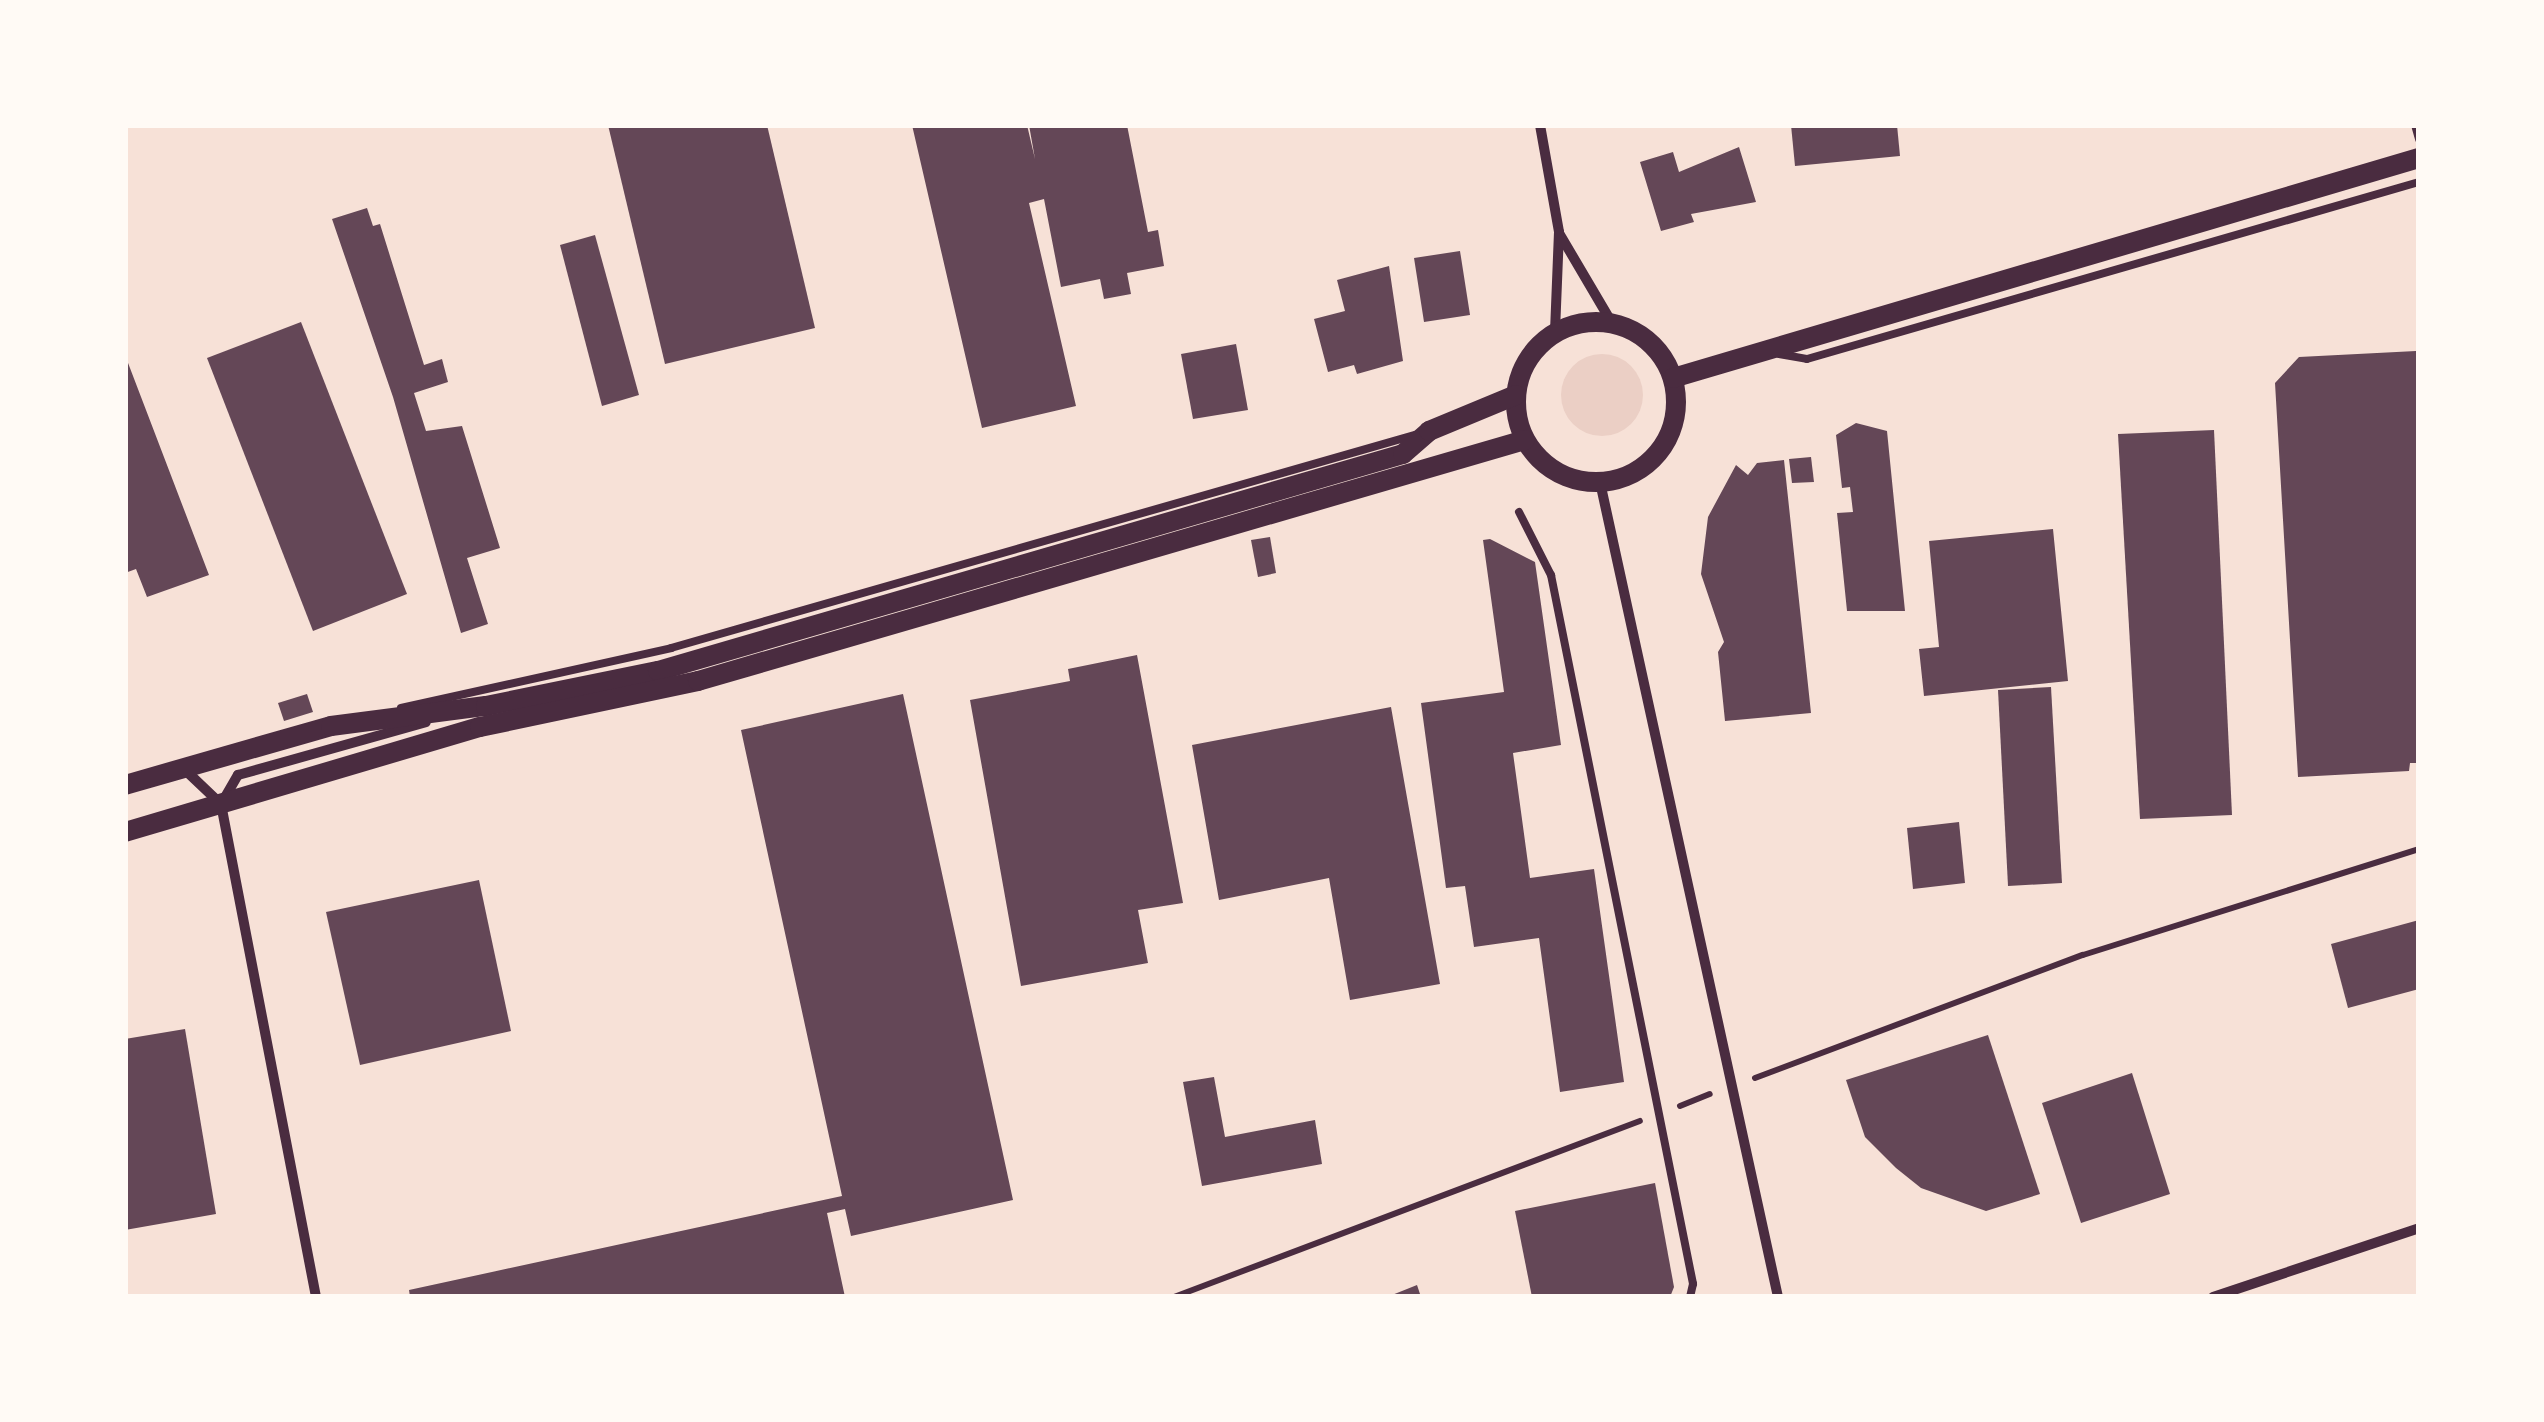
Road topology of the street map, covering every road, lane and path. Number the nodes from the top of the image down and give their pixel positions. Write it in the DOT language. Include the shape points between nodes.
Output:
graph roads {
  1 [pos="1540,125"];
  2 [pos="2416,125"];
  3 [pos="2419,140"];
  4 [pos="2419,158"];
  5 [pos="2419,182"];
  6 [pos="1559,232"];
  7 [pos="1612,323"];
  8 [pos="1556,332"];
  9 [pos="1765,351"];
  10 [pos="1673,378"];
  11 [pos="1516,395"];
  12 [pos="1429,431"];
  13 [pos="1526,440"];
  14 [pos="1600,482"];
  15 [pos="1519,512"];
  16 [pos="486,706"];
  17 [pos="331,726"];
  18 [pos="183,768"];
  19 [pos="125,784"];
  20 [pos="221,804"];
  21 [pos="125,832"];
  22 [pos="2419,849"];
  23 [pos="1732,1086"];
  24 [pos="1659,1114"];
  25 [pos="2419,1228"];
  26 [pos="316,1297"];
  27 [pos="1174,1297"];
  28 [pos="1690,1297"];
  29 [pos="1778,1297"];
  30 [pos="2213,1297"];
  1 -- 6 [label="street"];
  2 -- 3 [label="lane"];
  4 -- 9 [label="main road"];
  5 -- 9 [label="lane" via="1808,359"];
  6 -- 7 [label="street"];
  6 -- 8 [label="street"];
  7 -- 8 [label="main road" via="1582,322"];
  7 -- 10 [label="main road" via="1650,343"];
  8 -- 11 [label="main road" via="1532,353"];
  9 -- 10 [label="main road"];
  10 -- 14 [label="main road" via="1677,408 1669,436 1652,460 1628,476"];
  11 -- 12 [label="main road"];
  11 -- 13 [label="main road"];
  12 -- 16 [label="main road" via="1403,454 1143,532 658,671"];
  12 -- 17 [label="lane" via="671,648"];
  13 -- 14 [label="main road" via="1545,464"];
  13 -- 20 [label="main road" via="698,681 480,727"];
  14 -- 23 [label="street"];
  15 -- 24 [label="lane" via="1551,576"];
  16 -- 17 [label="main road"];
  16 -- 20 [label="street" via="238,775"];
  17 -- 18 [label="main road"];
  18 -- 19 [label="main road"];
  18 -- 20 [label="street"];
  20 -- 21 [label="main road"];
  20 -- 26 [label="street"];
  22 -- 23 [label="path" via="2083,955"];
  23 -- 24 [label="path"];
  23 -- 29 [label="street"];
  24 -- 27 [label="path"];
  24 -- 28 [label="lane"];
  25 -- 30 [label="street"];
}
